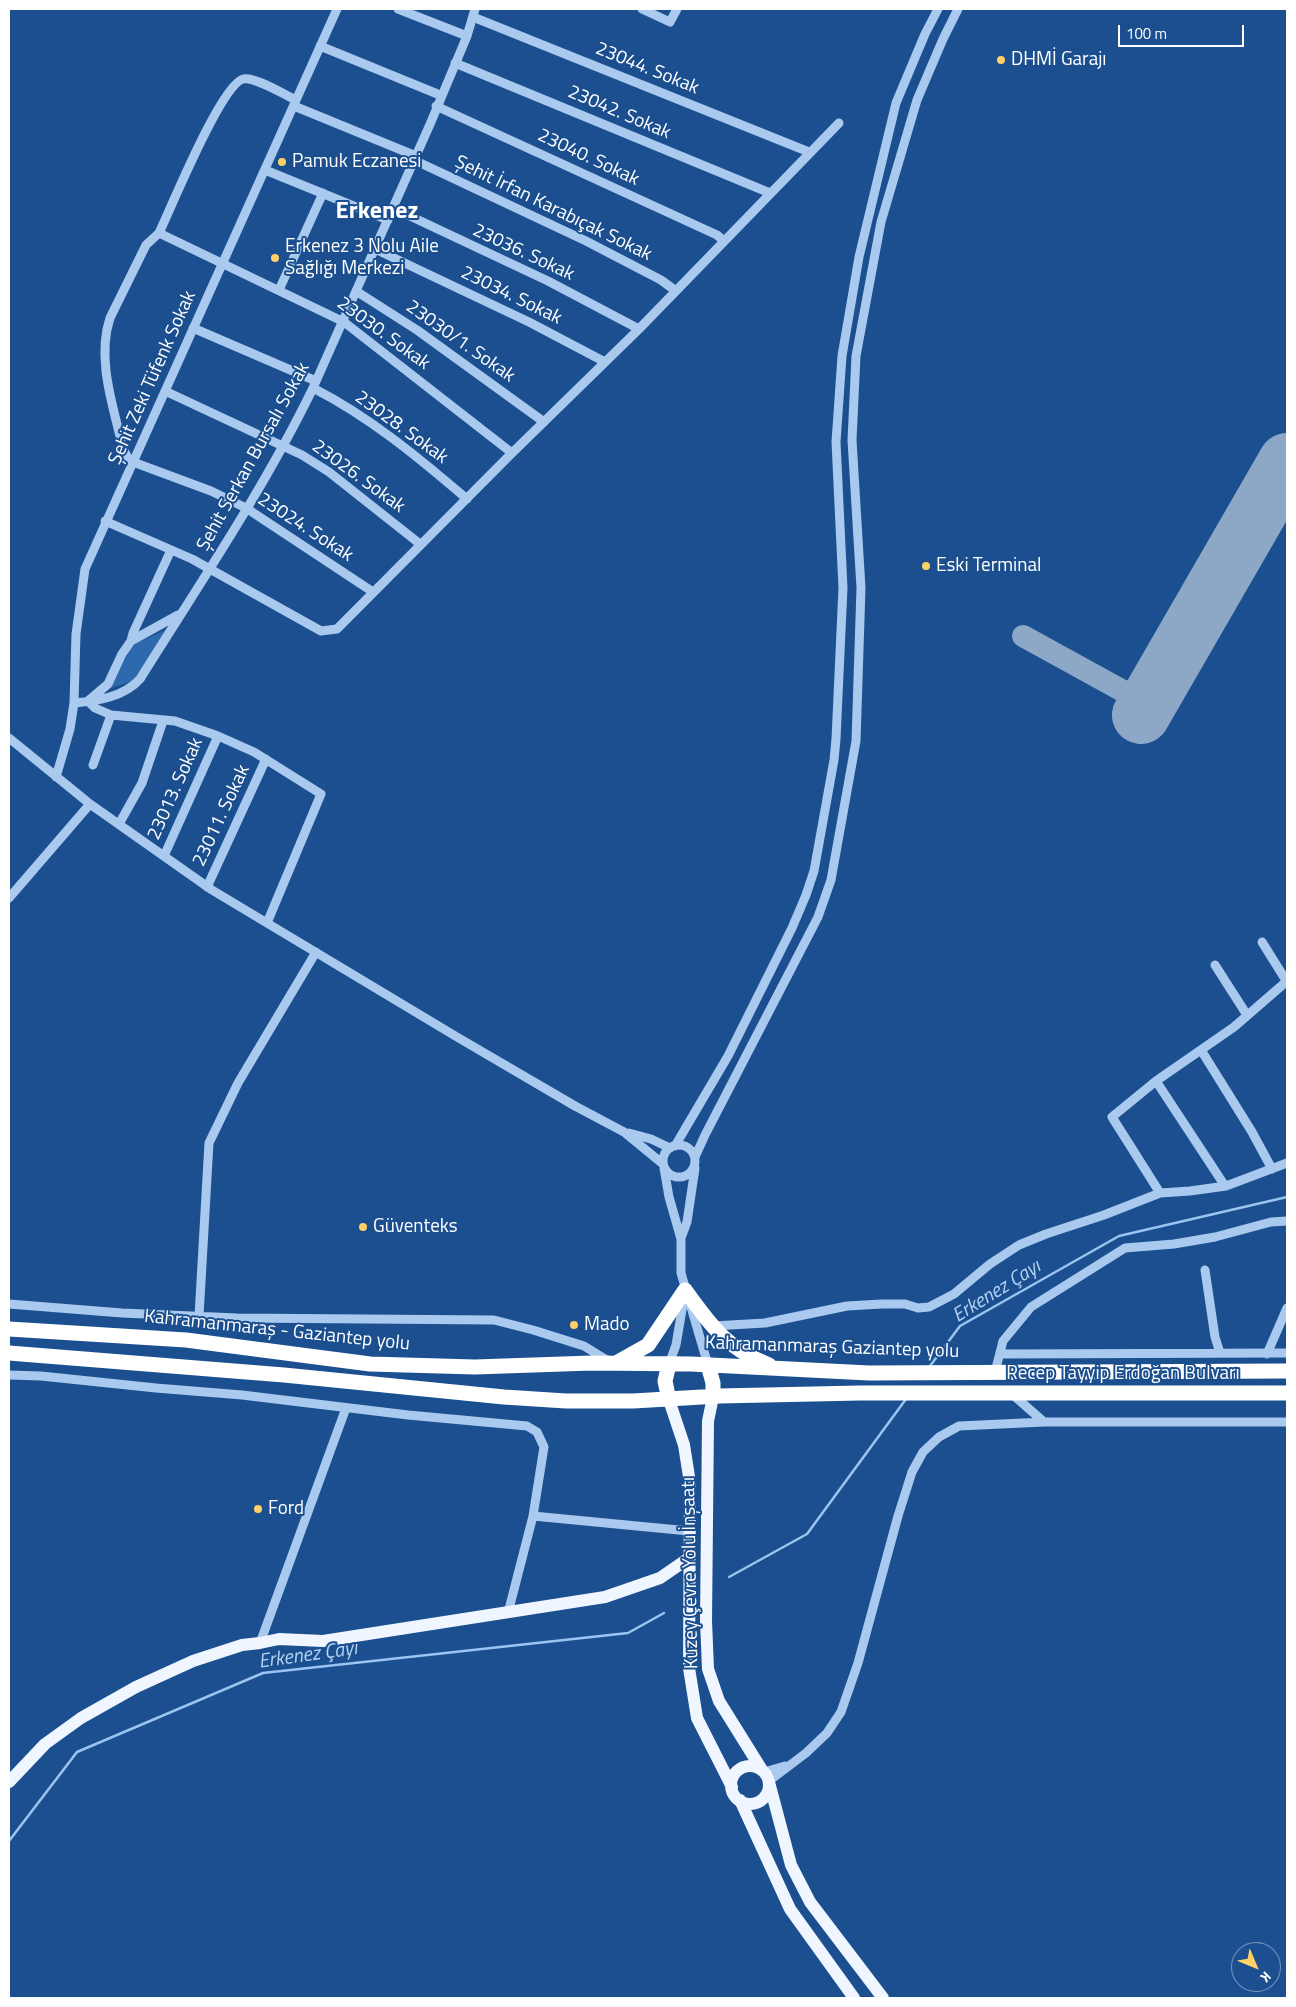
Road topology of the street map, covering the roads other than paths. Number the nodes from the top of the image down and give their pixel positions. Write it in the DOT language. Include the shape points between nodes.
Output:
graph roads {
  1 [pos="337,9"];
  2 [pos="398,9"];
  3 [pos="642,9"];
  4 [pos="677,9"];
  5 [pos="938,9"];
  6 [pos="958,9"];
  7 [pos="474,13"];
  8 [pos="467,36"];
  9 [pos="320,46"];
  10 [pos="455,63"];
  11 [pos="440,95"];
  12 [pos="295,103"];
  13 [pos="436,106"];
  14 [pos="839,123"];
  15 [pos="809,152"];
  16 [pos="415,158"];
  17 [pos="265,170"];
  18 [pos="323,193"];
  19 [pos="770,193"];
  20 [pos="392,208"];
  21 [pos="388,220"];
  22 [pos="159,233"];
  23 [pos="724,241"];
  24 [pos="375,249"];
  25 [pos="223,264"];
  26 [pos="279,290"];
  27 [pos="356,291"];
  28 [pos="676,291"];
  29 [pos="343,321"];
  30 [pos="193,328"];
  31 [pos="639,329"];
  32 [pos="605,362"];
  33 [pos="314,384"];
  34 [pos="165,391"];
  35 [pos="544,422"];
  36 [pos="283,445"];
  37 [pos="512,453"];
  38 [pos="133,462"];
  39 [pos="467,499"];
  40 [pos="246,508"];
  41 [pos="105,521"];
  42 [pos="420,544"];
  43 [pos="171,550"];
  44 [pos="210,569"];
  45 [pos="842,578"];
  46 [pos="860,578"];
  47 [pos="372,592"];
  48 [pos="182,613"];
  49 [pos="131,641"];
  50 [pos="88,702"];
  51 [pos="74,703"];
  52 [pos="111,715"];
  53 [pos="163,721"];
  54 [pos="218,736"];
  55 [pos="9,738"];
  56 [pos="266,759"];
  57 [pos="92,766"];
  58 [pos="56,777"];
  59 [pos="90,804"];
  60 [pos="119,824"];
  61 [pos="164,856"];
  62 [pos="207,886"];
  63 [pos="9,898"];
  64 [pos="267,923"];
  65 [pos="1262,942"];
  66 [pos="316,952"];
  67 [pos="1215,965"];
  68 [pos="1287,981"];
  69 [pos="1248,1015"];
  70 [pos="1201,1050"];
  71 [pos="1156,1081"];
  72 [pos="624,1132"];
  73 [pos="673,1147"];
  74 [pos="695,1162"];
  75 [pos="1287,1163"];
  76 [pos="664,1166"];
  77 [pos="1272,1168"];
  78 [pos="1225,1186"];
  79 [pos="1160,1193"];
  80 [pos="1287,1221"];
  81 [pos="681,1239"];
  82 [pos="1205,1270"];
  83 [pos="685,1290"];
  84 [pos="9,1304"];
  85 [pos="1287,1308"];
  86 [pos="199,1316"];
  87 [pos="712,1326"];
  88 [pos="9,1329"];
  89 [pos="9,1353"];
  90 [pos="1287,1353"];
  91 [pos="1000,1354"];
  92 [pos="1220,1354"];
  93 [pos="1267,1354"];
  94 [pos="614,1364"];
  95 [pos="669,1364"];
  96 [pos="691,1364"];
  97 [pos="708,1365"];
  98 [pos="777,1368"];
  99 [pos="1287,1371"];
  100 [pos="972,1372"];
  101 [pos="995,1372"];
  102 [pos="9,1375"];
  103 [pos="1012,1394"];
  104 [pos="1287,1394"];
  105 [pos="714,1397"];
  106 [pos="669,1400"];
  107 [pos="346,1408"];
  108 [pos="1044,1422"];
  109 [pos="1287,1422"];
  110 [pos="533,1516"];
  111 [pos="690,1531"];
  112 [pos="689,1558"];
  113 [pos="508,1613"];
  114 [pos="260,1643"];
  115 [pos="766,1776"];
  116 [pos="9,1782"];
  117 [pos="732,1787"];
  118 [pos="740,1800"];
  119 [pos="854,1998"];
  120 [pos="883,1998"];
  1 -- 9 [label="street, Şehit Zeki Tüfenk Sokak"];
  2 -- 8 [label="street"];
  3 -- 4 [label="street" via="670,22"];
  5 -- 45 [label="street" via="896,103 859,257 844,347 836,442"];
  6 -- 46 [label="street" via="942,39 918,100 881,222 856,356 852,440"];
  7 -- 8 [label="street, Şehit Serkan Bursalı Sokak"];
  7 -- 15 [label="street, 23044. Sokak"];
  8 -- 10 [label="street, Şehit Serkan Bursalı Sokak"];
  9 -- 11 [label="street"];
  9 -- 12 [label="street, Şehit Zeki Tüfenk Sokak"];
  10 -- 11 [label="street, Şehit Serkan Bursalı Sokak"];
  10 -- 19 [label="street, 23042. Sokak"];
  11 -- 13 [label="street, Şehit Serkan Bursalı Sokak"];
  12 -- 16 [label="street, Şehit İrfan Karabıçak Sokak"];
  12 -- 17 [label="street, Şehit Zeki Tüfenk Sokak"];
  12 -- 22 [label="street, Şehit İrfan Karabıçak Sokak" via="250,79 240,80 197,149"];
  13 -- 16 [label="street, Şehit Serkan Bursalı Sokak"];
  13 -- 23 [label="street, 23040. Sokak"];
  14 -- 15 [label="street"];
  15 -- 19 [label="street"];
  16 -- 20 [label="street, Şehit Serkan Bursalı Sokak"];
  16 -- 28 [label="street, Şehit İrfan Karabıçak Sokak" via="586,241"];
  17 -- 18 [label="street"];
  17 -- 25 [label="street, Şehit Zeki Tüfenk Sokak"];
  18 -- 21 [label="street"];
  18 -- 26 [label="street"];
  19 -- 23 [label="street"];
  20 -- 21 [label="street, Şehit Serkan Bursalı Sokak"];
  20 -- 31 [label="street, 23036. Sokak" via="548,281"];
  21 -- 24 [label="street, Şehit Serkan Bursalı Sokak"];
  22 -- 25 [label="street, 23030. Sokak"];
  22 -- 38 [label="street" via="146,245 107,328 105,355 108,380 123,449"];
  23 -- 28 [label="street"];
  24 -- 27 [label="street, Şehit Serkan Bursalı Sokak"];
  24 -- 32 [label="street, 23034. Sokak"];
  25 -- 26 [label="street, 23030. Sokak"];
  25 -- 30 [label="street, Şehit Zeki Tüfenk Sokak"];
  26 -- 29 [label="street, 23030. Sokak"];
  27 -- 29 [label="street, Şehit Serkan Bursalı Sokak"];
  27 -- 35 [label="street, 23030/1. Sokak" via="417,330"];
  28 -- 31 [label="street"];
  29 -- 33 [label="street, Şehit Serkan Bursalı Sokak"];
  29 -- 37 [label="street, 23030. Sokak"];
  30 -- 33 [label="street, 23028. Sokak"];
  30 -- 34 [label="street, Şehit Zeki Tüfenk Sokak"];
  31 -- 32 [label="street"];
  32 -- 35 [label="street"];
  33 -- 36 [label="street, Şehit Serkan Bursalı Sokak"];
  33 -- 39 [label="street, 23028. Sokak" via="389,435"];
  34 -- 36 [label="street, 23026. Sokak"];
  34 -- 38 [label="street, Şehit Zeki Tüfenk Sokak"];
  35 -- 37 [label="street"];
  36 -- 40 [label="street, Şehit Serkan Bursalı Sokak"];
  36 -- 42 [label="street, 23026. Sokak" via="329,472"];
  37 -- 39 [label="street"];
  38 -- 40 [label="street, 23024. Sokak" via="211,491"];
  38 -- 41 [label="street, Şehit Zeki Tüfenk Sokak"];
  39 -- 42 [label="street"];
  40 -- 44 [label="street, Şehit Serkan Bursalı Sokak"];
  40 -- 47 [label="street, 23024. Sokak"];
  41 -- 43 [label="street"];
  41 -- 51 [label="street, Şehit Zeki Tüfenk Sokak" via="85,569 76,634"];
  42 -- 47 [label="street"];
  43 -- 44 [label="street"];
  43 -- 49 [label="street"];
  44 -- 47 [label="street" via="321,631 337,629"];
  44 -- 48 [label="street, Şehit Serkan Bursalı Sokak"];
  45 -- 46 [label="street"];
  45 -- 73 [label="street" via="834,760 814,871 792,928 728,1056"];
  46 -- 74 [label="street" via="856,741 831,880 818,917 705,1135"];
  48 -- 49 [label="street"];
  48 -- 50 [label="street, Şehit Serkan Bursalı Sokak" via="134,686"];
  49 -- 50 [label="street" via="108,684"];
  50 -- 51 [label="street, Şehit Serkan Bursalı Sokak"];
  50 -- 52 [label="street"];
  51 -- 58 [label="street, Şehit Zeki Tüfenk Sokak"];
  52 -- 53 [label="street"];
  52 -- 57 [label="street"];
  53 -- 54 [label="street" via="175,721"];
  53 -- 60 [label="street" via="142,783"];
  54 -- 56 [label="street"];
  54 -- 61 [label="street, 23013. Sokak"];
  55 -- 58 [label="street"];
  56 -- 62 [label="street, 23011. Sokak"];
  56 -- 64 [label="street" via="320,794"];
  58 -- 59 [label="street"];
  59 -- 60 [label="street"];
  59 -- 63 [label="street"];
  60 -- 61 [label="street"];
  61 -- 62 [label="street"];
  62 -- 64 [label="street"];
  64 -- 66 [label="street"];
  65 -- 68 [label="street"];
  66 -- 72 [label="street" via="475,1048"];
  66 -- 86 [label="street" via="238,1083 208,1142"];
  67 -- 69 [label="street"];
  68 -- 69 [label="street"];
  69 -- 70 [label="street"];
  70 -- 71 [label="street"];
  70 -- 77 [label="street"];
  71 -- 78 [label="street"];
  71 -- 79 [label="street" via="1112,1117"];
  72 -- 73 [label="street"];
  72 -- 76 [label="street"];
  73 -- 74 [label="street" via="686,1146 693,1153"];
  73 -- 76 [label="street" via="664,1155"];
  74 -- 76 [label="street" via="688,1175 677,1177 667,1172"];
  74 -- 81 [label="street" via="693,1190"];
  75 -- 77 [label="street"];
  76 -- 81 [label="street"];
  77 -- 78 [label="street"];
  78 -- 79 [label="street"];
  79 -- 87 [label="street" via="1019,1245 954,1294 929,1307 905,1304 847,1306 765,1323"];
  80 -- 91 [label="street" via="1174,1244 1125,1248 1031,1307 1003,1341"];
  81 -- 83 [label="street" via="681,1273"];
  82 -- 92 [label="street"];
  83 -- 87 [label="highway"];
  83 -- 94 [label="highway" via="648,1345"];
  83 -- 95 [label="street" via="676,1345"];
  83 -- 97 [label="street"];
  84 -- 86 [label="street"];
  85 -- 93 [label="street"];
  86 -- 94 [label="street" via="494,1320 584,1346"];
  87 -- 98 [label="highway" via="730,1345"];
  88 -- 94 [label="highway, Kahramanmaraş - Gaziantep yolu" via="186,1340 370,1364"];
  89 -- 106 [label="highway" via="504,1397 566,1401"];
  90 -- 93 [label="street, Recep Tayyip Erdoğan Bulvarı"];
  91 -- 92 [label="street, Recep Tayyip Erdoğan Bulvarı"];
  91 -- 101 [label="street"];
  92 -- 93 [label="street, Recep Tayyip Erdoğan Bulvarı"];
  94 -- 95 [label="highway, Kahramanmaraş - Gaziantep yolu"];
  95 -- 96 [label="highway, Kahramanmaraş - Gaziantep yolu"];
  95 -- 106 [label="highway" via="665,1381"];
  96 -- 97 [label="highway, Kahramanmaraş Gaziantep yolu"];
  97 -- 98 [label="highway, Kahramanmaraş Gaziantep yolu"];
  97 -- 105 [label="highway"];
  98 -- 100 [label="highway, Kahramanmaraş Gaziantep yolu" via="869,1373"];
  99 -- 101 [label="highway, Recep Tayyip Erdoğan Bulvarı"];
  100 -- 101 [label="highway, Recep Tayyip Erdoğan Bulvarı"];
  102 -- 107 [label="street" via="242,1395"];
  103 -- 104 [label="highway, Recep Tayyip Erdoğan Bulvarı"];
  103 -- 105 [label="highway, Recep Tayyip Erdoğan Bulvarı" via="958,1392"];
  103 -- 108 [label="street"];
  105 -- 106 [label="highway"];
  105 -- 115 [label="main road, Kuzey Çevre Yolu İnşaatı" via="708,1421 708,1669 719,1702"];
  106 -- 111 [label="main road" via="690,1483"];
  107 -- 110 [label="street" via="533,1428 544,1447"];
  107 -- 114 [label="street"];
  108 -- 109 [label="street"];
  108 -- 115 [label="street" via="959,1426 939,1437 923,1452 912,1472 898,1516 858,1663 841,1712 827,1733 794,1763"];
  110 -- 111 [label="street"];
  110 -- 113 [label="street"];
  111 -- 112 [label="main road"];
  112 -- 113 [label="main road" via="660,1578 605,1597"];
  112 -- 117 [label="main road" via="690,1668 697,1718"];
  113 -- 114 [label="main road" via="323,1641 279,1639"];
  114 -- 116 [label="main road" via="242,1645 193,1661 80,1718 45,1744"];
  115 -- 117 [label="main road" via="757,1767 744,1767 734,1774"];
  115 -- 118 [label="main road" via="766,1794 757,1802"];
  115 -- 120 [label="main road, Kuzey Çevre Yolu İnşaatı" via="791,1865 810,1902"];
  117 -- 118 [label="main road"];
  118 -- 119 [label="main road" via="790,1909"];
}
